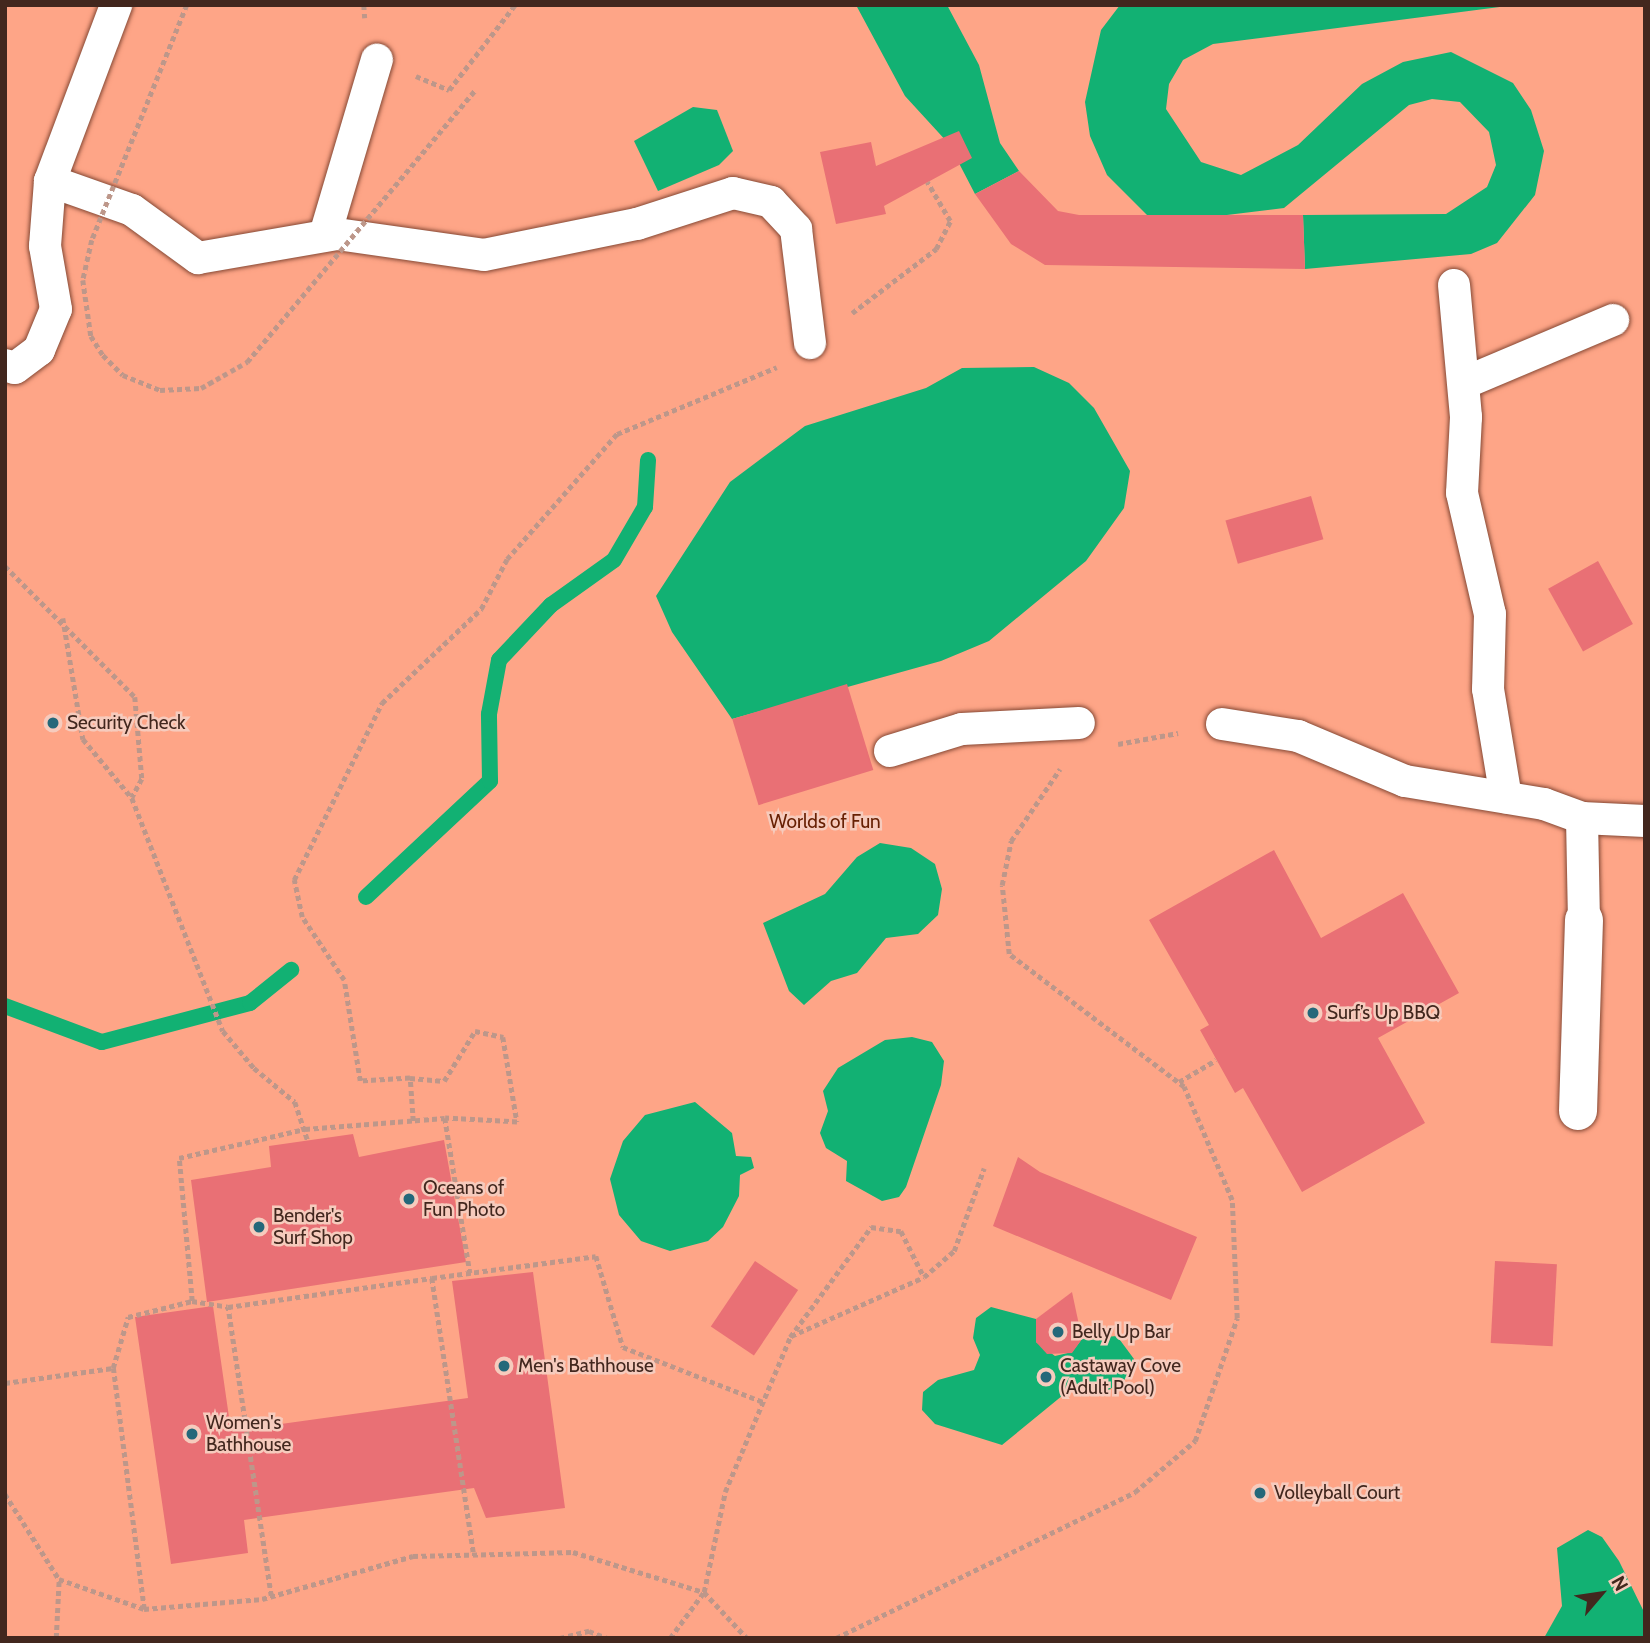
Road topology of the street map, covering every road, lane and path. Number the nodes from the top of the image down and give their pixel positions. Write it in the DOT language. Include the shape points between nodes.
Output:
graph roads {
  1 [pos="116,5"];
  2 [pos="187,5"];
  3 [pos="363,5"];
  4 [pos="514,5"];
  5 [pos="377,60"];
  6 [pos="476,89"];
  7 [pos="50,181"];
  8 [pos="325,235"];
  9 [pos="1454,285"];
  10 [pos="1613,320"];
  11 [pos="810,343"];
  12 [pos="5,365"];
  13 [pos="1464,383"];
  14 [pos="690,408"];
  15 [pos="5,566"];
  16 [pos="63,618"];
  17 [pos="1079,723"];
  18 [pos="1222,724"];
  19 [pos="1103,747"];
  20 [pos="890,751"];
  21 [pos="1071,762"];
  22 [pos="1506,797"];
  23 [pos="132,799"];
  24 [pos="1582,818"];
  25 [pos="1645,821"];
  26 [pos="1584,920"];
  27 [pos="1216,1060"];
  28 [pos="410,1078"];
  29 [pos="1180,1082"];
  30 [pos="1578,1111"];
  31 [pos="445,1118"];
  32 [pos="413,1121"];
  33 [pos="305,1129"];
  34 [pos="308,1141"];
  35 [pos="985,1168"];
  36 [pos="470,1273"];
  37 [pos="924,1277"];
  38 [pos="432,1278"];
  39 [pos="192,1301"];
  40 [pos="228,1307"];
  41 [pos="790,1337"];
  42 [pos="113,1368"];
  43 [pos="5,1383"];
  44 [pos="763,1402"];
  45 [pos="5,1494"];
  46 [pos="474,1555"];
  47 [pos="59,1579"];
  48 [pos="704,1592"];
  49 [pos="271,1596"];
  50 [pos="144,1609"];
  51 [pos="56,1638"];
  52 [pos="560,1638"];
  53 [pos="607,1638"];
  54 [pos="670,1638"];
  55 [pos="747,1638"];
  56 [pos="836,1638"];
  1 -- 7 [label="lane"];
  2 -- 6 [label="path, bridge" via="92,240 83,280 91,336 103,355 123,375 160,390 201,388 247,362"];
  3 -- 5 [label="path" via="369,56"];
  4 -- 5 [label="path" via="449,90"];
  5 -- 8 [label="lane"];
  7 -- 8 [label="lane" via="132,209 198,258"];
  7 -- 12 [label="lane" via="45,246 56,309 39,350 15,368"];
  8 -- 11 [label="lane" via="484,255 637,224 733,193 771,202 796,229"];
  9 -- 13 [label="lane"];
  10 -- 13 [label="lane"];
  13 -- 22 [label="lane" via="1462,493 1490,614 1488,689"];
  14 -- 28 [label="path" via="617,434 507,559 481,609 382,703 294,880 302,917 344,981 360,1081"];
  15 -- 16 [label="path"];
  16 -- 23 [label="path" via="83,739"];
  16 -- 23 [label="path" via="135,697 142,779"];
  17 -- 20 [label="lane" via="962,729"];
  18 -- 19 [label="path"];
  18 -- 22 [label="lane" via="1298,736 1405,781"];
  21 -- 29 [label="path" via="1011,841 1002,885 1009,954"];
  22 -- 24 [label="lane"];
  23 -- 33 [label="path" via="188,930 223,1031 254,1069 295,1101"];
  24 -- 25 [label="lane"];
  24 -- 26 [label="lane"];
  26 -- 30 [label="street"];
  27 -- 29 [label="path"];
  28 -- 31 [label="path" via="444,1081 475,1031 503,1037 517,1122"];
  28 -- 32 [label="path"];
  29 -- 56 [label="path" via="1232,1200 1237,1305 1195,1441 1135,1492"];
  31 -- 32 [label="path"];
  31 -- 36 [label="path"];
  32 -- 33 [label="path"];
  33 -- 34 [label="path"];
  33 -- 39 [label="path" via="178,1158"];
  35 -- 37 [label="path" via="954,1251"];
  36 -- 38 [label="path"];
  36 -- 44 [label="path" via="596,1256 623,1347"];
  37 -- 41 [label="path"];
  37 -- 41 [label="path" via="901,1231 871,1227"];
  38 -- 40 [label="path"];
  38 -- 46 [label="path"];
  39 -- 40 [label="path"];
  39 -- 42 [label="path" via="128,1317"];
  40 -- 49 [label="path"];
  41 -- 44 [label="path"];
  42 -- 43 [label="path"];
  42 -- 50 [label="path"];
  44 -- 48 [label="path" via="725,1492"];
  45 -- 47 [label="path"];
  46 -- 48 [label="path" via="573,1552"];
  46 -- 49 [label="path" via="413,1556"];
  47 -- 50 [label="path"];
  47 -- 51 [label="path"];
  48 -- 54 [label="path"];
  48 -- 55 [label="path"];
  49 -- 50 [label="path"];
  52 -- 53 [label="path" via="589,1631"];
}
